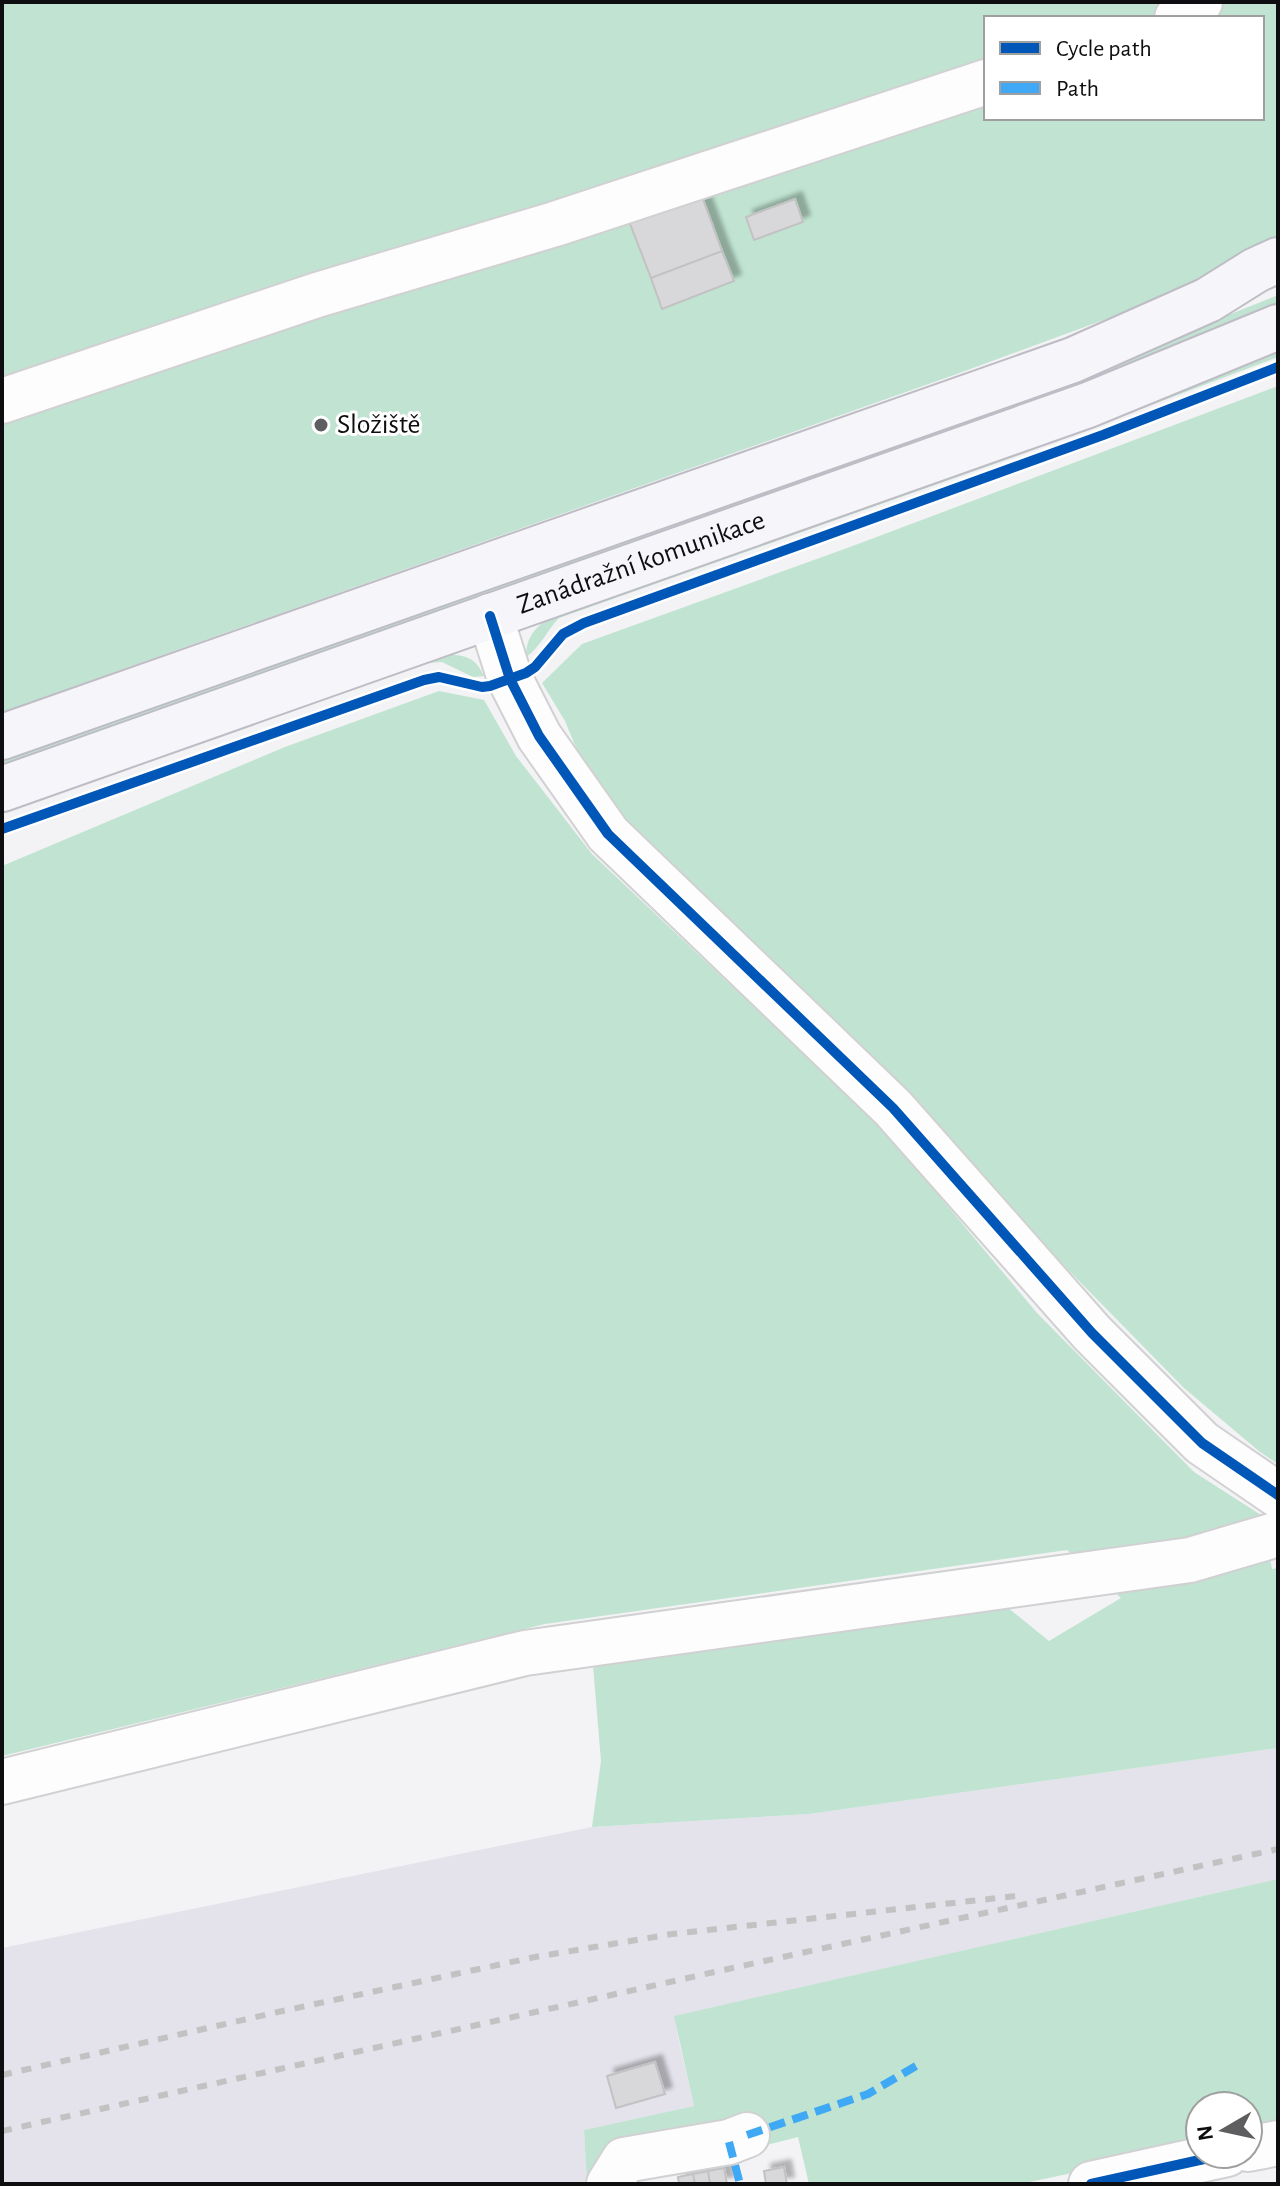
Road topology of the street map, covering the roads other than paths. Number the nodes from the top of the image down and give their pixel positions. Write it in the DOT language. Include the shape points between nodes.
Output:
graph roads {
  1 [pos="1200,2"];
  2 [pos="1181,16"];
  3 [pos="984,83"];
  4 [pos="1278,260"];
  5 [pos="1278,280"];
  6 [pos="1208,300"];
  7 [pos="1278,327"];
  8 [pos="2,401"];
  9 [pos="490,616"];
  10 [pos="2,737"];
  11 [pos="2,789"];
  12 [pos="1278,1495"];
  13 [pos="1278,1534"];
  14 [pos="2,1782"];
  15 [pos="747,2135"];
  16 [pos="1184,2163"];
  17 [pos="609,2184"];
  18 [pos="1091,2184"];
  1 -- 2 [label="street"];
  3 -- 8 [label="street"];
  4 -- 6 [label="main road, Zanádražní komunikace"];
  5 -- 6 [label="main road, Zanádražní komunikace"];
  6 -- 10 [label="main road, Zanádražní komunikace" via="1073,360"];
  7 -- 9 [label="main road, Zanádražní komunikace" via="1088,405"];
  9 -- 11 [label="main road, Zanádražní komunikace"];
  9 -- 12 [label="street" via="510,679 539,736 608,834 893,1108 1092,1333 1202,1443"];
  13 -- 14 [label="street" via="1190,1560 525,1653"];
  15 -- 17 [label="street" via="624,2160"];
  16 -- 18 [label="street"];
}
